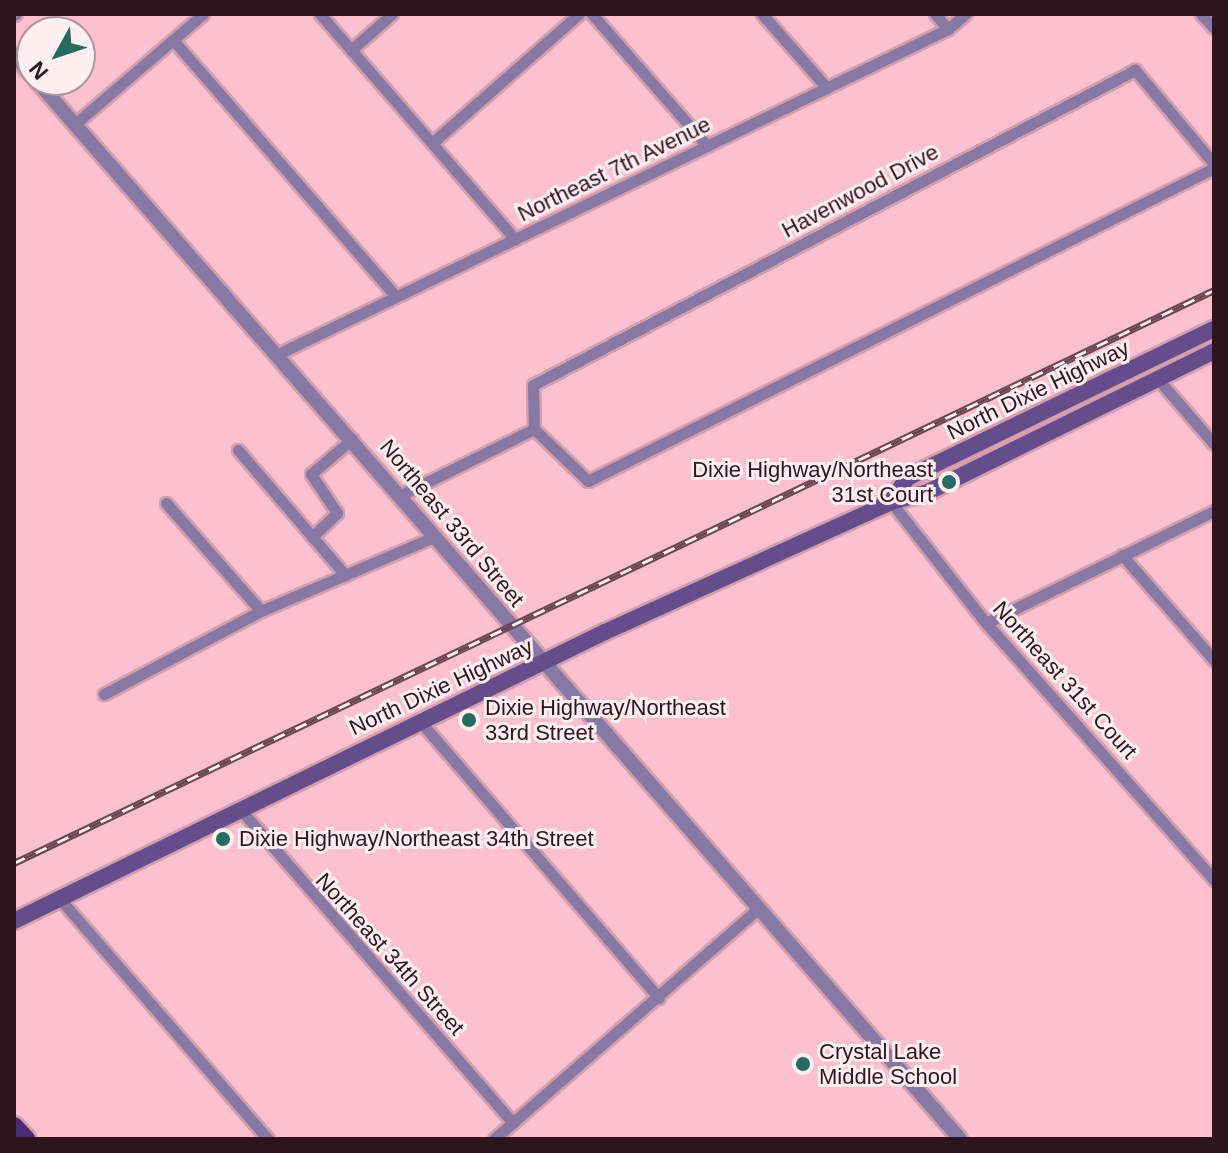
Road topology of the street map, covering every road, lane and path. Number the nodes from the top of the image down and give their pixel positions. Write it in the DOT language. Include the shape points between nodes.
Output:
graph roads {
  1 [pos="203,14"];
  2 [pos="320,14"];
  3 [pos="392,14"];
  4 [pos="579,14"];
  5 [pos="592,14"];
  6 [pos="762,14"];
  7 [pos="935,14"];
  8 [pos="965,14"];
  9 [pos="1201,14"];
  10 [pos="1214,28"];
  11 [pos="948,29"];
  12 [pos="173,40"];
  13 [pos="351,50"];
  14 [pos="827,88"];
  15 [pos="50,96"];
  16 [pos="75,124"];
  17 [pos="432,143"];
  18 [pos="707,146"];
  19 [pos="1214,166"];
  20 [pos="515,239"];
  21 [pos="395,295"];
  22 [pos="1214,329"];
  23 [pos="1214,351"];
  24 [pos="278,354"];
  25 [pos="1157,378"];
  26 [pos="534,429"];
  27 [pos="352,439"];
  28 [pos="1214,444"];
  29 [pos="238,450"];
  30 [pos="401,495"];
  31 [pos="891,502"];
  32 [pos="166,503"];
  33 [pos="1214,511"];
  34 [pos="436,536"];
  35 [pos="312,537"];
  36 [pos="1122,555"];
  37 [pos="345,575"];
  38 [pos="261,611"];
  39 [pos="986,623"];
  40 [pos="1214,660"];
  41 [pos="546,664"];
  42 [pos="104,694"];
  43 [pos="419,720"];
  44 [pos="240,809"];
  45 [pos="1214,880"];
  46 [pos="60,899"];
  47 [pos="759,908"];
  48 [pos="14,921"];
  49 [pos="659,998"];
  50 [pos="513,1123"];
  51 [pos="14,1126"];
  52 [pos="26,1139"];
  53 [pos="268,1139"];
  54 [pos="494,1139"];
  55 [pos="960,1139"];
  1 -- 12 [label="street"];
  2 -- 13 [label="street"];
  3 -- 13 [label="street"];
  4 -- 17 [label="street"];
  5 -- 18 [label="street"];
  6 -- 14 [label="street"];
  7 -- 11 [label="street"];
  8 -- 11 [label="street, Northeast 7th Avenue"];
  9 -- 10 [label="street"];
  11 -- 14 [label="street, Northeast 7th Avenue"];
  12 -- 16 [label="street"];
  12 -- 21 [label="street"];
  13 -- 17 [label="street"];
  14 -- 18 [label="street, Northeast 7th Avenue"];
  15 -- 16 [label="street, Northeast 33rd Street"];
  16 -- 24 [label="street, Northeast 33rd Street"];
  17 -- 20 [label="street"];
  18 -- 20 [label="street, Northeast 7th Avenue"];
  19 -- 26 [label="street, Havenwood Drive" via="588,481"];
  19 -- 26 [label="street, Havenwood Drive" via="1135,70 533,385"];
  20 -- 21 [label="street, Northeast 7th Avenue"];
  21 -- 24 [label="street, Northeast 7th Avenue"];
  22 -- 31 [label="main road, North Dixie Highway" via="907,478"];
  23 -- 25 [label="main road, North Dixie Highway"];
  24 -- 27 [label="street, Northeast 33rd Street"];
  25 -- 28 [label="street"];
  25 -- 31 [label="main road, North Dixie Highway" via="928,492"];
  26 -- 30 [label="street"];
  27 -- 30 [label="street, Northeast 33rd Street"];
  27 -- 35 [label="street" via="311,474 337,513"];
  29 -- 35 [label="street"];
  30 -- 34 [label="street, Northeast 33rd Street"];
  31 -- 39 [label="street, Northeast 31st Court"];
  31 -- 41 [label="main road, North Dixie Highway" via="672,600"];
  32 -- 38 [label="street"];
  33 -- 36 [label="street"];
  34 -- 37 [label="street"];
  34 -- 41 [label="street, Northeast 33rd Street"];
  35 -- 37 [label="street"];
  36 -- 39 [label="street"];
  36 -- 40 [label="street"];
  37 -- 38 [label="street"];
  38 -- 42 [label="street"];
  39 -- 45 [label="street, Northeast 31st Court"];
  41 -- 43 [label="main road, North Dixie Highway"];
  41 -- 47 [label="street, Northeast 33rd Street"];
  43 -- 44 [label="main road, North Dixie Highway"];
  43 -- 49 [label="street"];
  44 -- 46 [label="main road, North Dixie Highway"];
  44 -- 50 [label="street, Northeast 34th Street"];
  46 -- 48 [label="main road, North Dixie Highway"];
  46 -- 53 [label="street"];
  47 -- 49 [label="street"];
  47 -- 55 [label="street, Northeast 33rd Street"];
  49 -- 50 [label="street"];
  50 -- 54 [label="street"];
  51 -- 52 [label="main road"];
}
